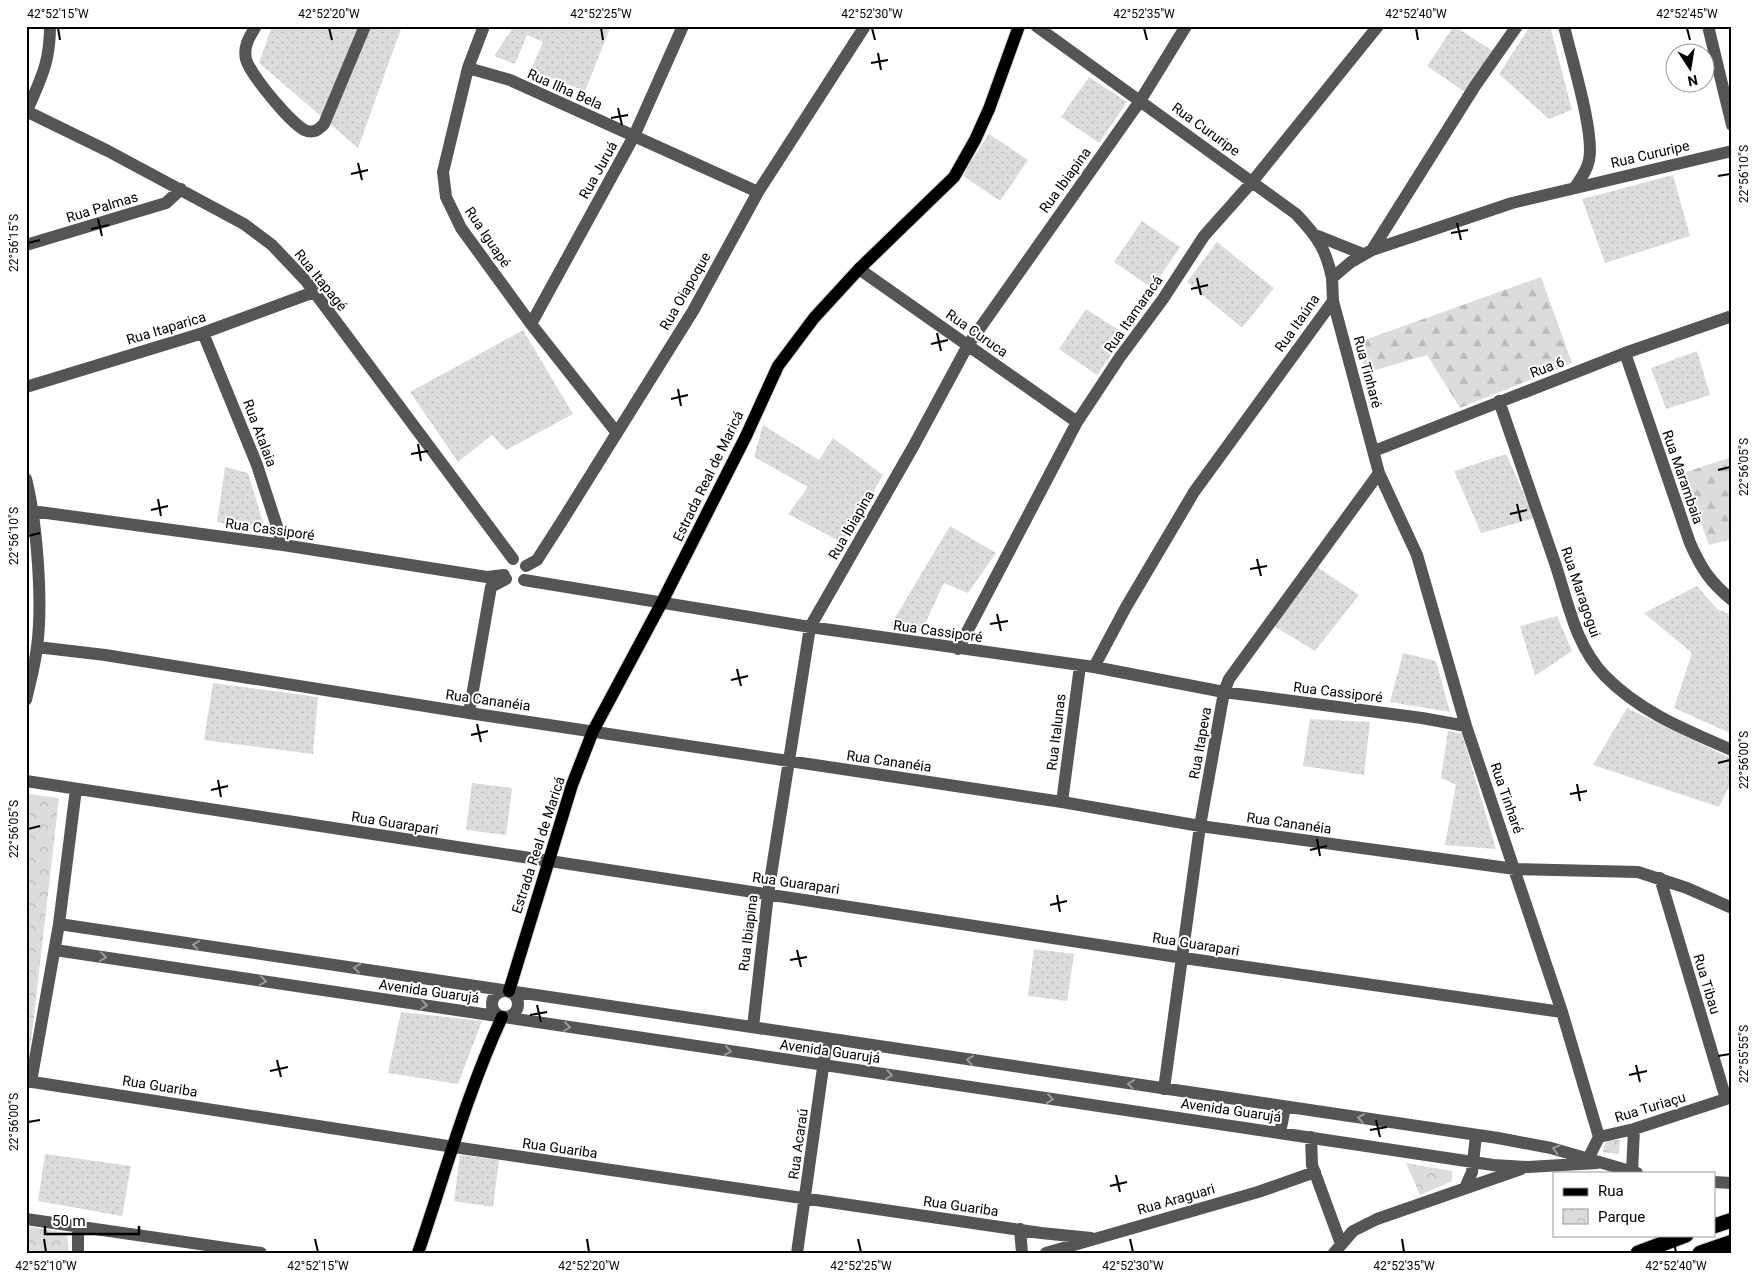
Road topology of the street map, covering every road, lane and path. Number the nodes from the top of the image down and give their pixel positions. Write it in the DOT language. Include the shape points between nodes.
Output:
graph roads {
  1 [pos="50,26"];
  2 [pos="256,26"];
  3 [pos="365,26"];
  4 [pos="683,26"];
  5 [pos="865,26"];
  6 [pos="1019,26"];
  7 [pos="1036,26"];
  8 [pos="1186,26"];
  9 [pos="1378,26"];
  10 [pos="1517,26"];
  11 [pos="1564,26"];
  12 [pos="1708,26"];
  13 [pos="485,27"];
  14 [pos="468,68"];
  15 [pos="1140,101"];
  16 [pos="26,111"];
  17 [pos="1732,125"];
  18 [pos="634,136"];
  19 [pos="1732,151"];
  20 [pos="1252,182"];
  21 [pos="1575,187"];
  22 [pos="181,189"];
  23 [pos="758,192"];
  24 [pos="1318,236"];
  25 [pos="26,245"];
  26 [pos="1367,252"];
  27 [pos="859,269"];
  28 [pos="1332,278"];
  29 [pos="314,292"];
  30 [pos="1333,301"];
  31 [pos="1732,316"];
  32 [pos="531,324"];
  33 [pos="203,333"];
  34 [pos="968,345"];
  35 [pos="1625,353"];
  36 [pos="26,387"];
  37 [pos="1499,401"];
  38 [pos="1077,422"];
  39 [pos="617,433"];
  40 [pos="1374,451"];
  41 [pos="1379,472"];
  42 [pos="26,479"];
  43 [pos="32,511"];
  44 [pos="283,545"];
  45 [pos="513,559"];
  46 [pos="526,566"];
  47 [pos="505,577"];
  48 [pos="524,580"];
  49 [pos="1732,600"];
  50 [pos="661,604"];
  51 [pos="810,627"];
  52 [pos="37,647"];
  53 [pos="958,649"];
  54 [pos="1080,666"];
  55 [pos="1094,667"];
  56 [pos="1224,692"];
  57 [pos="26,700"];
  58 [pos="469,713"];
  59 [pos="1466,726"];
  60 [pos="593,731"];
  61 [pos="1732,750"];
  62 [pos="789,761"];
  63 [pos="26,781"];
  64 [pos="76,790"];
  65 [pos="1062,802"];
  66 [pos="1200,826"];
  67 [pos="547,862"];
  68 [pos="1515,869"];
  69 [pos="1660,878"];
  70 [pos="768,894"];
  71 [pos="1732,908"];
  72 [pos="59,924"];
  73 [pos="54,950"];
  74 [pos="1184,958"];
  75 [pos="509,991"];
  76 [pos="1562,1012"];
  77 [pos="502,1017"];
  78 [pos="753,1027"];
  79 [pos="827,1038"];
  80 [pos="825,1065"];
  81 [pos="29,1081"];
  82 [pos="1164,1089"];
  83 [pos="1729,1098"];
  84 [pos="1285,1107"];
  85 [pos="1634,1129"];
  86 [pos="1280,1133"];
  87 [pos="1476,1135"];
  88 [pos="1311,1137"];
  89 [pos="1598,1137"];
  90 [pos="454,1147"];
  91 [pos="1589,1157"];
  92 [pos="1472,1162"];
  93 [pos="1602,1163"];
  94 [pos="1528,1167"];
  95 [pos="1315,1172"];
  96 [pos="1635,1172"];
  97 [pos="1716,1182"];
  98 [pos="1732,1183"];
  99 [pos="1465,1188"];
  100 [pos="806,1198"];
  101 [pos="26,1219"];
  102 [pos="1732,1220"];
  103 [pos="1716,1225"];
  104 [pos="78,1226"];
  105 [pos="1020,1229"];
  106 [pos="1683,1236"];
  107 [pos="1091,1238"];
  108 [pos="1732,1242"];
  109 [pos="1338,1248"];
  110 [pos="78,1253"];
  111 [pos="261,1253"];
  112 [pos="418,1253"];
  113 [pos="797,1253"];
  114 [pos="1022,1253"];
  115 [pos="1046,1253"];
  116 [pos="1638,1253"];
  117 [pos="1700,1253"];
  1 -- 16 [label="street" via="47,64"];
  2 -- 3 [label="street" via="246,45 246,58 252,75 306,131 319,130 324,124"];
  4 -- 18 [label="street, Rua Juruá"];
  5 -- 23 [label="street, Rua Oiapoque"];
  6 -- 27 [label="main road, Estrada Real de Maricá" via="989,109 954,177"];
  7 -- 15 [label="street, Rua Cururipe"];
  8 -- 15 [label="street, Rua Ibiapina"];
  9 -- 20 [label="street, Rua Itamaracá"];
  10 -- 26 [label="street"];
  11 -- 21 [label="street" via="1589,136 1587,170"];
  12 -- 17 [label="street"];
  13 -- 14 [label="street, Rua Iguapé"];
  14 -- 18 [label="street, Rua Ilha Bela" via="510,80"];
  14 -- 32 [label="street, Rua Iguapé" via="443,172 446,197 461,228"];
  15 -- 20 [label="street, Rua Cururipe"];
  15 -- 34 [label="street, Rua Ibiapina"];
  16 -- 22 [label="street, Rua Itapagé"];
  18 -- 23 [label="street, Rua Ilha Bela"];
  18 -- 32 [label="street, Rua Juruá"];
  19 -- 21 [label="street, Rua Cururipe"];
  20 -- 24 [label="street, Rua Cururipe" via="1296,214"];
  20 -- 38 [label="street, Rua Itamaracá" via="1204,236"];
  21 -- 26 [label="street" via="1512,203"];
  22 -- 25 [label="street, Rua Palmas" via="166,202"];
  22 -- 29 [label="street, Rua Itapagé" via="244,224 272,244"];
  23 -- 39 [label="street, Rua Oiapoque" via="693,311"];
  24 -- 26 [label="street"];
  24 -- 28 [label="street, Rua Cururipe"];
  26 -- 28 [label="street"];
  27 -- 34 [label="street, Rua Curuca"];
  27 -- 50 [label="main road, Estrada Real de Maricá" via="814,318 778,366"];
  28 -- 30 [label="street, Rua Itaúna"];
  29 -- 33 [label="street, Rua Itaparica"];
  29 -- 45 [label="street, Rua Itapagé"];
  30 -- 40 [label="street, Rua Tinharé"];
  30 -- 55 [label="street, Rua Itaúna" via="1194,492"];
  31 -- 35 [label="street, Rua 6"];
  32 -- 39 [label="street, Rua Iguapé"];
  33 -- 36 [label="street, Rua Itaparica"];
  33 -- 44 [label="street, Rua Atalaia" via="257,465"];
  34 -- 38 [label="street, Rua Curuca"];
  34 -- 51 [label="street, Rua Ibiapina"];
  35 -- 37 [label="street, Rua 6"];
  35 -- 49 [label="street, Rua Marambaia" via="1702,571"];
  37 -- 40 [label="street, Rua 6"];
  37 -- 61 [label="street, Rua Maragogui" via="1578,638 1589,655 1604,675 1637,703 1674,725"];
  38 -- 53 [label="street, Rua Itamaracá"];
  39 -- 46 [label="street, Rua Oiapoque" via="537,560"];
  40 -- 41 [label="street"];
  41 -- 56 [label="street, Rua Itapeva" via="1229,679"];
  41 -- 59 [label="street, Rua Tinharé" via="1417,555"];
  42 -- 43 [label="street"];
  43 -- 44 [label="street, Rua Cassiporé"];
  43 -- 52 [label="street" via="39,622"];
  44 -- 47 [label="street, Rua Cassiporé"];
  45 -- 46 [label="street" via="521,560"];
  45 -- 47 [label="street" via="506,564"];
  46 -- 48 [label="street" via="528,573"];
  47 -- 48 [label="street, Rua Cassiporé" via="517,584"];
  47 -- 58 [label="street" via="491,587"];
  48 -- 50 [label="street, Rua Cassiporé"];
  50 -- 51 [label="street, Rua Cassiporé"];
  50 -- 60 [label="main road, Estrada Real de Maricá"];
  51 -- 53 [label="street, Rua Cassiporé"];
  51 -- 62 [label="street, Rua Ibiapina"];
  52 -- 57 [label="street"];
  52 -- 58 [label="street, Rua Cananéia"];
  53 -- 54 [label="street, Rua Cassiporé"];
  54 -- 55 [label="street, Rua Cassiporé"];
  54 -- 65 [label="street, Rua Italunas"];
  55 -- 56 [label="street, Rua Cassiporé"];
  56 -- 59 [label="street, Rua Cassiporé"];
  56 -- 66 [label="street, Rua Itapeva"];
  58 -- 60 [label="street, Rua Cananéia"];
  59 -- 68 [label="street, Rua Tinharé"];
  60 -- 62 [label="street, Rua Cananéia"];
  60 -- 67 [label="main road, Estrada Real de Maricá"];
  62 -- 65 [label="street, Rua Cananéia"];
  62 -- 70 [label="street, Rua Ibiapina"];
  63 -- 64 [label="street, Rua Guarapari"];
  64 -- 67 [label="street, Rua Guarapari"];
  64 -- 72 [label="street"];
  65 -- 66 [label="street, Rua Cananéia"];
  66 -- 68 [label="street, Rua Cananéia"];
  66 -- 74 [label="street, Rua Itapeva"];
  67 -- 70 [label="street, Rua Guarapari"];
  67 -- 75 [label="main road, Estrada Real de Maricá"];
  68 -- 69 [label="street, Rua Cananéia" via="1638,872"];
  68 -- 76 [label="street, Rua Tinharé"];
  69 -- 71 [label="street, Rua Cananéia"];
  69 -- 83 [label="street, Rua Tibau"];
  70 -- 74 [label="street, Rua Guarapari"];
  70 -- 78 [label="street, Rua Ibiapina"];
  72 -- 73 [label="street"];
  75 -- 72 [label="street, Avenida Guarujá, one-way"];
  73 -- 77 [label="street, Avenida Guarujá, one-way"];
  73 -- 81 [label="street"];
  74 -- 76 [label="street, Rua Guarapari"];
  74 -- 82 [label="street, Rua Itapeva"];
  75 -- 77 [label="street" via="518,999 518,1007 510,1016"];
  75 -- 77 [label="street" via="496,994 492,1002 495,1013"];
  75 -- 78 [label="street, Avenida Guarujá"];
  76 -- 89 [label="street, Rua Tinharé"];
  77 -- 80 [label="street, Avenida Guarujá, one-way"];
  77 -- 90 [label="main road" via="484,1058"];
  78 -- 79 [label="street, Avenida Guarujá"];
  79 -- 80 [label="street, Rua Acaraú"];
  82 -- 79 [label="street, Avenida Guarujá, one-way"];
  80 -- 86 [label="street, Avenida Guarujá, one-way"];
  80 -- 100 [label="street, Rua Acaraú"];
  81 -- 90 [label="street, Rua Guariba"];
  82 -- 84 [label="street, Avenida Guarujá"];
  83 -- 85 [label="street, Rua Turiaçu"];
  84 -- 86 [label="street"];
  87 -- 84 [label="street, Avenida Guarujá, one-way"];
  85 -- 89 [label="street, Rua Turiaçu"];
  85 -- 96 [label="street"];
  86 -- 88 [label="street, Avenida Guarujá"];
  91 -- 87 [label="street, Avenida Guarujá, one-way"];
  87 -- 92 [label="street"];
  88 -- 92 [label="street, Avenida Guarujá"];
  88 -- 95 [label="street" via="1310,1156"];
  89 -- 91 [label="street"];
  90 -- 100 [label="street, Rua Guariba"];
  90 -- 112 [label="main road"];
  91 -- 93 [label="street, Avenida Guarujá"];
  92 -- 94 [label="street, Avenida Guarujá"];
  92 -- 99 [label="street" via="1471,1176"];
  93 -- 94 [label="street, Avenida Guarujá"];
  93 -- 96 [label="street, Avenida Guarujá"];
  94 -- 99 [label="street"];
  95 -- 107 [label="street, Rua Araguari" via="1258,1192"];
  95 -- 109 [label="street"];
  97 -- 98 [label="street"];
  99 -- 109 [label="street" via="1377,1219 1353,1231"];
  100 -- 105 [label="street, Rua Guariba"];
  100 -- 113 [label="street, Rua Acaraú"];
  101 -- 104 [label="street"];
  102 -- 103 [label="highway"];
  104 -- 110 [label="street"];
  104 -- 111 [label="street"];
  105 -- 107 [label="street, Rua Guariba"];
  105 -- 114 [label="street"];
  106 -- 116 [label="highway"];
  107 -- 115 [label="street, Rua Araguari"];
  108 -- 117 [label="highway"];
}
